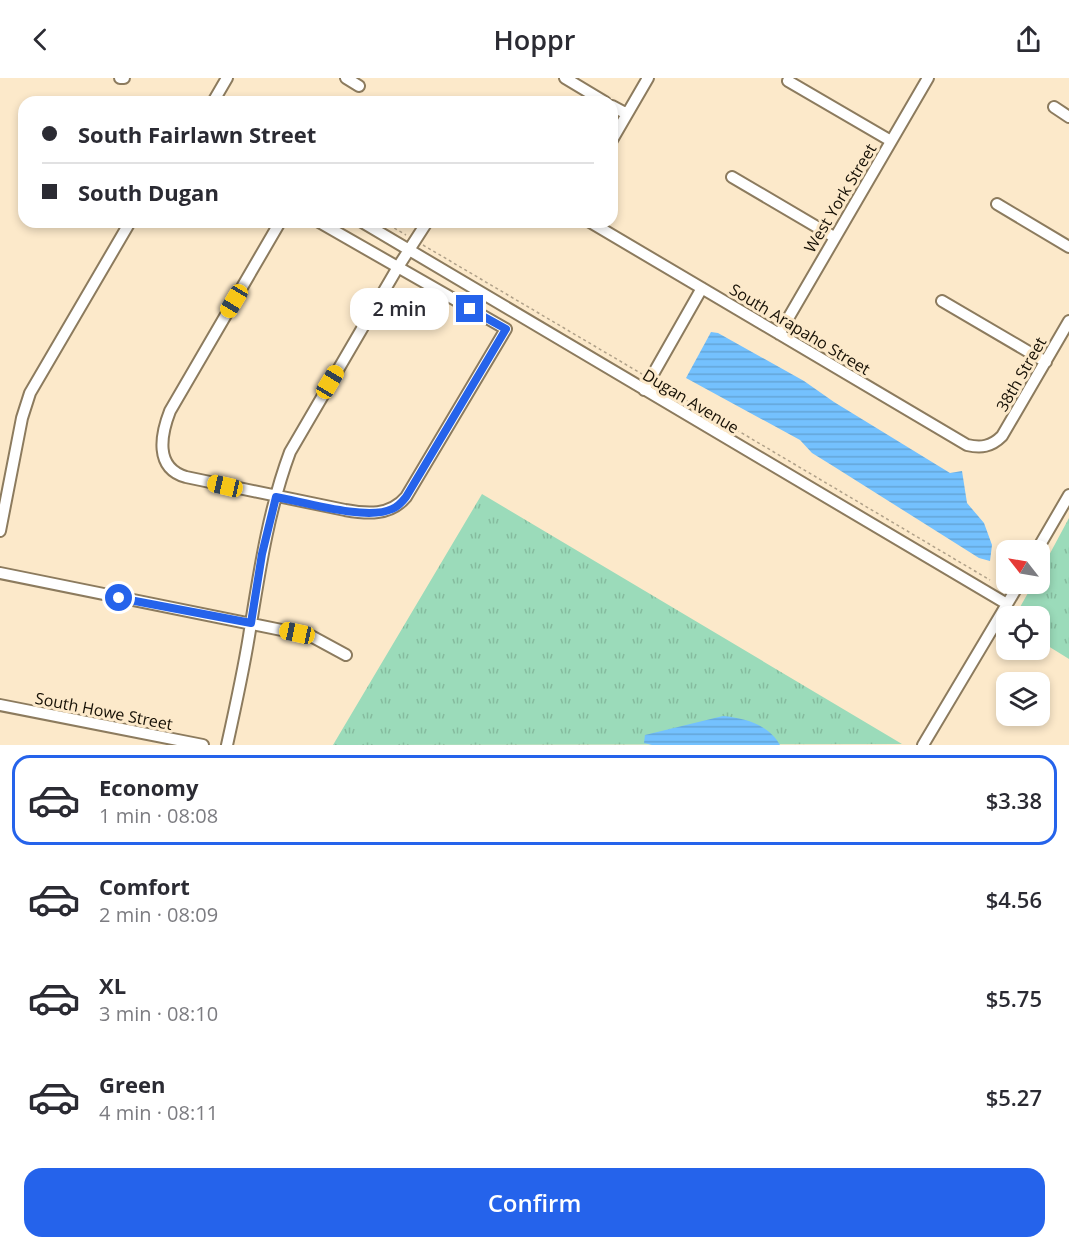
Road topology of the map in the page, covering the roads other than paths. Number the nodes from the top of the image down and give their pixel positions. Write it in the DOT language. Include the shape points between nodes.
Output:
graph roads {
  1 [pos="227,78"];
  2 [pos="346,78"];
  3 [pos="565,78"];
  4 [pos="648,78"];
  5 [pos="928,78"];
  6 [pos="788,81"];
  7 [pos="359,86"];
  8 [pos="216,96"];
  9 [pos="595,96"];
  10 [pos="1054,107"];
  11 [pos="618,109"];
  12 [pos="627,114"];
  13 [pos="1069,117"];
  14 [pos="618,130"];
  15 [pos="891,141"];
  16 [pos="732,177"];
  17 [pos="998,204"];
  18 [pos="126,228"];
  19 [pos="276,228"];
  20 [pos="330,228"];
  21 [pos="375,228"];
  22 [pos="424,228"];
  23 [pos="600,228"];
  24 [pos="834,237"];
  25 [pos="413,246"];
  26 [pos="1069,247"];
  27 [pos="398,267"];
  28 [pos="702,288"];
  29 [pos="942,300"];
  30 [pos="1069,321"];
  31 [pos="779,334"];
  32 [pos="1046,362"];
  33 [pos="644,390"];
  34 [pos="997,441"];
  35 [pos="1069,495"];
  36 [pos="276,497"];
  37 [pos="0,531"];
  38 [pos="1043,540"];
  39 [pos="0,573"];
  40 [pos="1012,594"];
  41 [pos="1007,604"];
  42 [pos="251,623"];
  43 [pos="346,655"];
  44 [pos="0,705"];
  45 [pos="203,745"];
  46 [pos="227,745"];
  47 [pos="923,745"];
  1 -- 8 [label="street"];
  2 -- 7 [label="street"];
  3 -- 9 [label="street"];
  4 -- 12 [label="street"];
  5 -- 15 [label="street, West York Street"];
  6 -- 15 [label="street"];
  10 -- 13 [label="street"];
  11 -- 12 [label="street"];
  12 -- 14 [label="street"];
  15 -- 24 [label="street, West York Street"];
  16 -- 24 [label="street"];
  17 -- 26 [label="street"];
  18 -- 37 [label="street" via="30,393"];
  19 -- 36 [label="street" via="174,402 162,443 165,461 180,476"];
  20 -- 27 [label="street"];
  21 -- 25 [label="street, Dugan Avenue"];
  22 -- 25 [label="street"];
  23 -- 28 [label="street, South Arapaho Street"];
  24 -- 31 [label="street, West York Street"];
  25 -- 27 [label="street"];
  25 -- 33 [label="street, Dugan Avenue"];
  27 -- 36 [label="street" via="297,438"];
  27 -- 36 [label="street" via="506,329 398,506 365,513"];
  28 -- 31 [label="street, South Arapaho Street"];
  28 -- 33 [label="street"];
  29 -- 32 [label="street"];
  30 -- 32 [label="street, 38th Street"];
  31 -- 34 [label="street, South Arapaho Street" via="967,446 983,447"];
  32 -- 34 [label="street, 38th Street"];
  33 -- 41 [label="street, Dugan Avenue"];
  35 -- 38 [label="street"];
  36 -- 42 [label="street"];
  39 -- 42 [label="street"];
  40 -- 41 [label="street"];
  41 -- 47 [label="street"];
  42 -- 43 [label="street" via="311,636"];
  42 -- 46 [label="street"];
  44 -- 45 [label="street, South Howe Street"];
}
